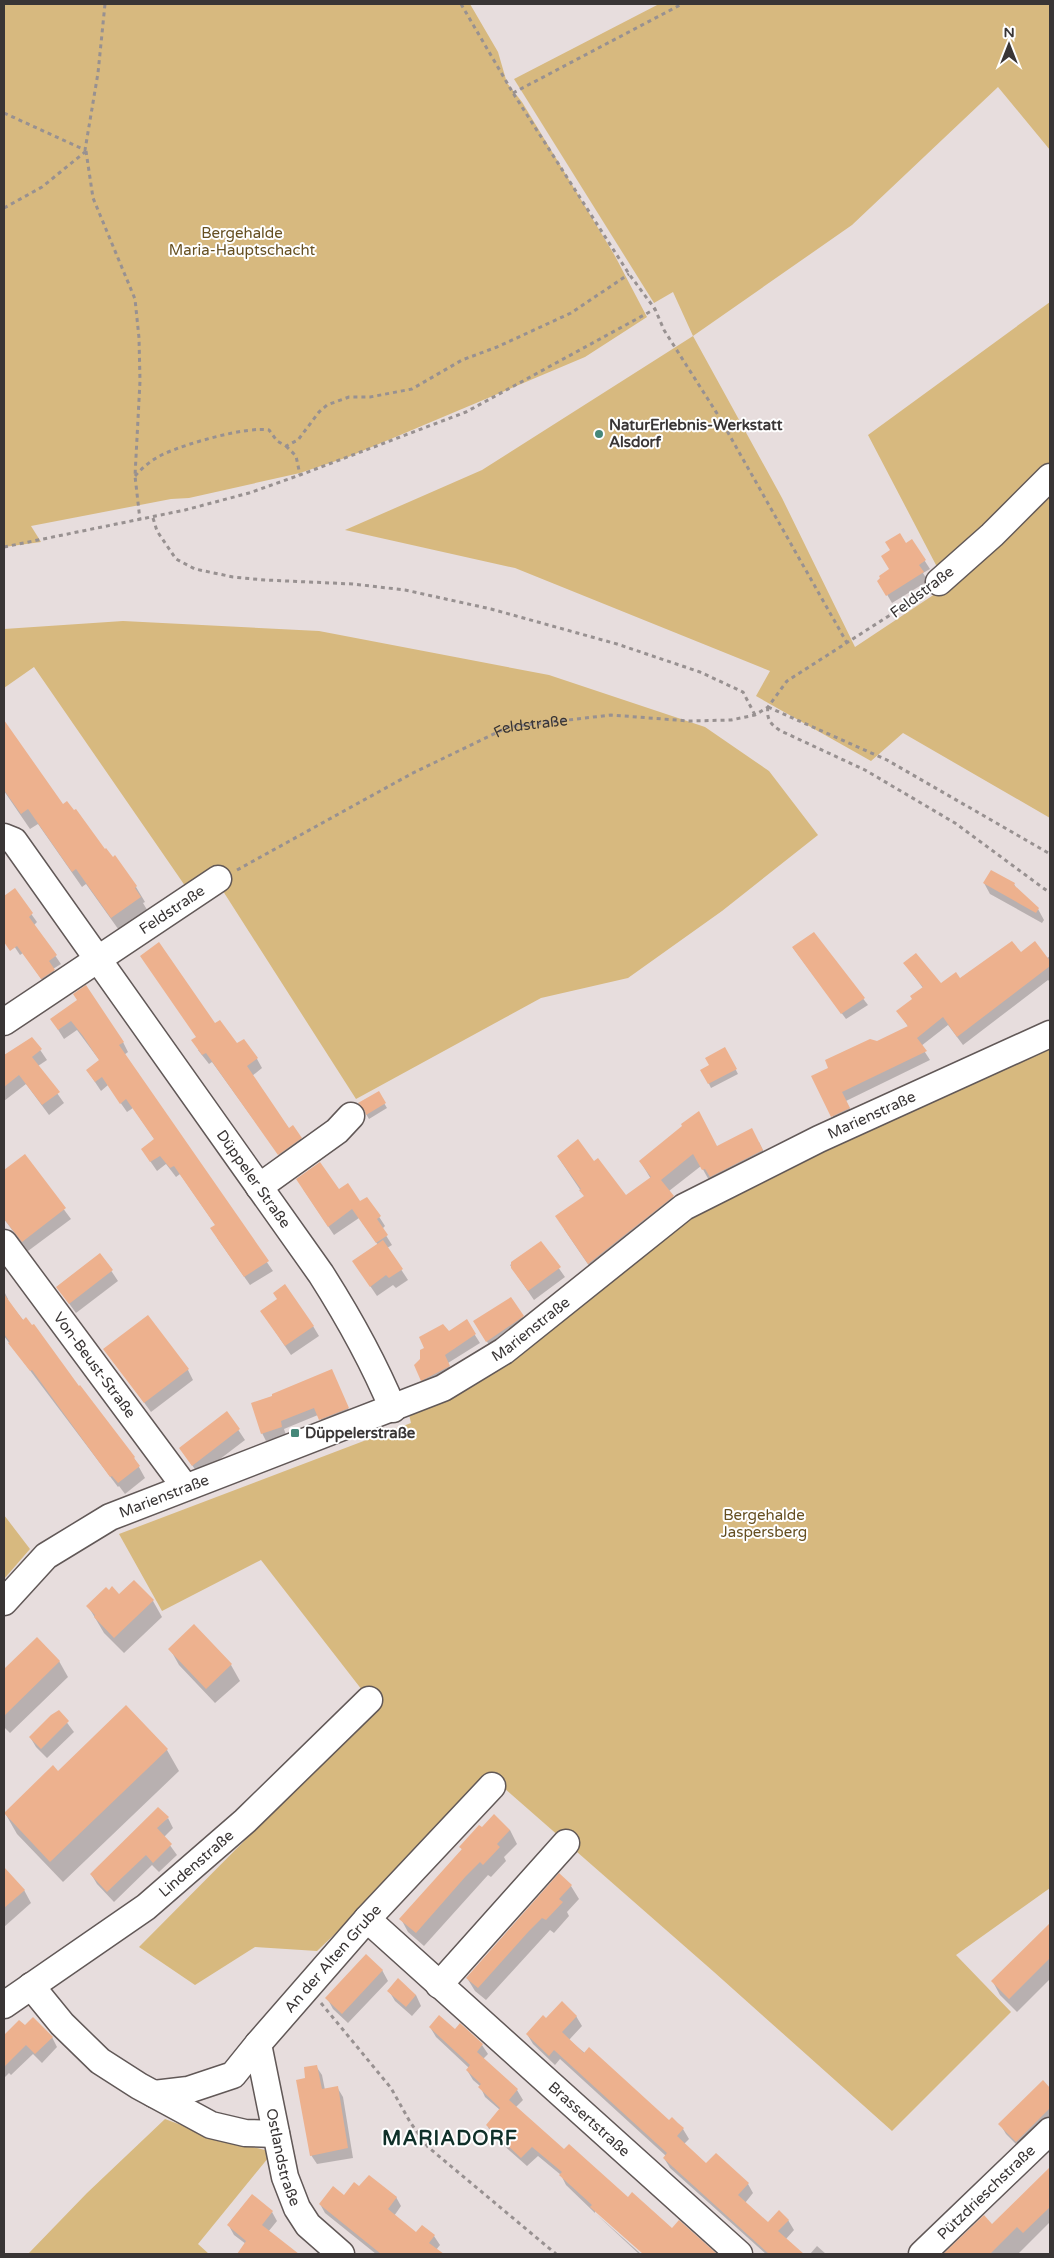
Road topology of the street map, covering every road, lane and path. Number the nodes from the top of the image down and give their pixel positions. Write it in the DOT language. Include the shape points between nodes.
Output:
graph roads {
  1 [pos="105,4"];
  2 [pos="461,4"];
  3 [pos="682,4"];
  4 [pos="513,93"];
  5 [pos="4,113"];
  6 [pos="4,208"];
  7 [pos="629,274"];
  8 [pos="655,309"];
  9 [pos="286,446"];
  10 [pos="300,475"];
  11 [pos="135,476"];
  12 [pos="1050,476"];
  13 [pos="153,518"];
  14 [pos="140,520"];
  15 [pos="4,547"];
  16 [pos="939,582"];
  17 [pos="847,643"];
  18 [pos="768,707"];
  19 [pos="755,715"];
  20 [pos="4,837"];
  21 [pos="1050,854"];
  22 [pos="218,879"];
  23 [pos="1050,893"];
  24 [pos="98,959"];
  25 [pos="4,1022"];
  26 [pos="1050,1034"];
  27 [pos="351,1116"];
  28 [pos="260,1187"];
  29 [pos="4,1243"];
  30 [pos="393,1409"];
  31 [pos="185,1487"];
  32 [pos="4,1602"];
  33 [pos="369,1700"];
  34 [pos="492,1786"];
  35 [pos="566,1843"];
  36 [pos="367,1919"];
  37 [pos="439,1985"];
  38 [pos="31,1986"];
  39 [pos="307,1987"];
  40 [pos="4,2005"];
  41 [pos="258,2044"];
  42 [pos="154,2094"];
  43 [pos="1050,2130"];
  44 [pos="276,2134"];
  45 [pos="341,2254"];
  46 [pos="556,2254"];
  47 [pos="739,2254"];
  48 [pos="922,2254"];
  1 -- 5 [label="path" via="98,74 85,150"];
  2 -- 4 [label="path"];
  3 -- 4 [label="path"];
  4 -- 7 [label="path"];
  6 -- 11 [label="path" via="42,187 86,152 93,198 135,299 140,381"];
  7 -- 8 [label="path"];
  7 -- 9 [label="path" via="571,313 462,360 412,389 370,397 349,397 327,405 298,440"];
  8 -- 10 [label="path" via="466,412"];
  8 -- 17 [label="path" via="664,330 718,415"];
  9 -- 10 [label="path" via="296,456"];
  9 -- 11 [label="path" via="276,441 269,430 248,429 167,452 148,463"];
  10 -- 13 [label="path" via="249,493"];
  11 -- 14 [label="path"];
  12 -- 16 [label="street, Feldstraße" via="992,535"];
  13 -- 14 [label="path"];
  13 -- 19 [label="path" via="157,531 176,559 196,568 233,577 405,590 491,609 617,644 700,672 743,692"];
  14 -- 15 [label="path"];
  16 -- 17 [label="path, Feldstraße"];
  17 -- 18 [label="path, Feldstraße" via="787,681"];
  18 -- 19 [label="path, Feldstraße"];
  18 -- 21 [label="path" via="887,760"];
  18 -- 23 [label="path" via="767,715 772,725 781,732 865,770 955,823"];
  19 -- 22 [label="path, Feldstraße" via="731,720 689,721 611,715 508,727 411,774"];
  20 -- 24 [label="street, Düppeler Straße" via="14,841"];
  22 -- 24 [label="street, Feldstraße"];
  24 -- 25 [label="street, Feldstraße"];
  24 -- 28 [label="street, Düppeler Straße"];
  26 -- 30 [label="street, Marienstraße" via="819,1139 684,1207 504,1351 443,1388"];
  27 -- 28 [label="street" via="336,1131"];
  28 -- 30 [label="street, Düppeler Straße" via="352,1321"];
  29 -- 31 [label="street, Von-Beust-Straße"];
  30 -- 31 [label="street, Marienstraße"];
  31 -- 32 [label="street, Marienstraße" via="110,1517 46,1556"];
  33 -- 38 [label="street, Lindenstraße" via="245,1821 146,1907"];
  34 -- 36 [label="street, An der Alten Grube"];
  35 -- 37 [label="street"];
  36 -- 37 [label="street, Brassertstraße"];
  36 -- 39 [label="street, An der Alten Grube"];
  37 -- 47 [label="street, Brassertstraße"];
  38 -- 40 [label="street, Lindenstraße"];
  38 -- 42 [label="street" via="62,2024 100,2061"];
  39 -- 41 [label="street, An der Alten Grube"];
  39 -- 46 [label="path" via="391,2088 428,2147"];
  41 -- 42 [label="street, An der Alten Grube" via="233,2075 188,2090"];
  41 -- 44 [label="street, Ostlandstraße"];
  42 -- 44 [label="street" via="211,2125 245,2133"];
  43 -- 48 [label="street, Pützdrieschstraße"];
  44 -- 45 [label="street, Ostlandstraße" via="285,2177 297,2208 308,2224"];
}
